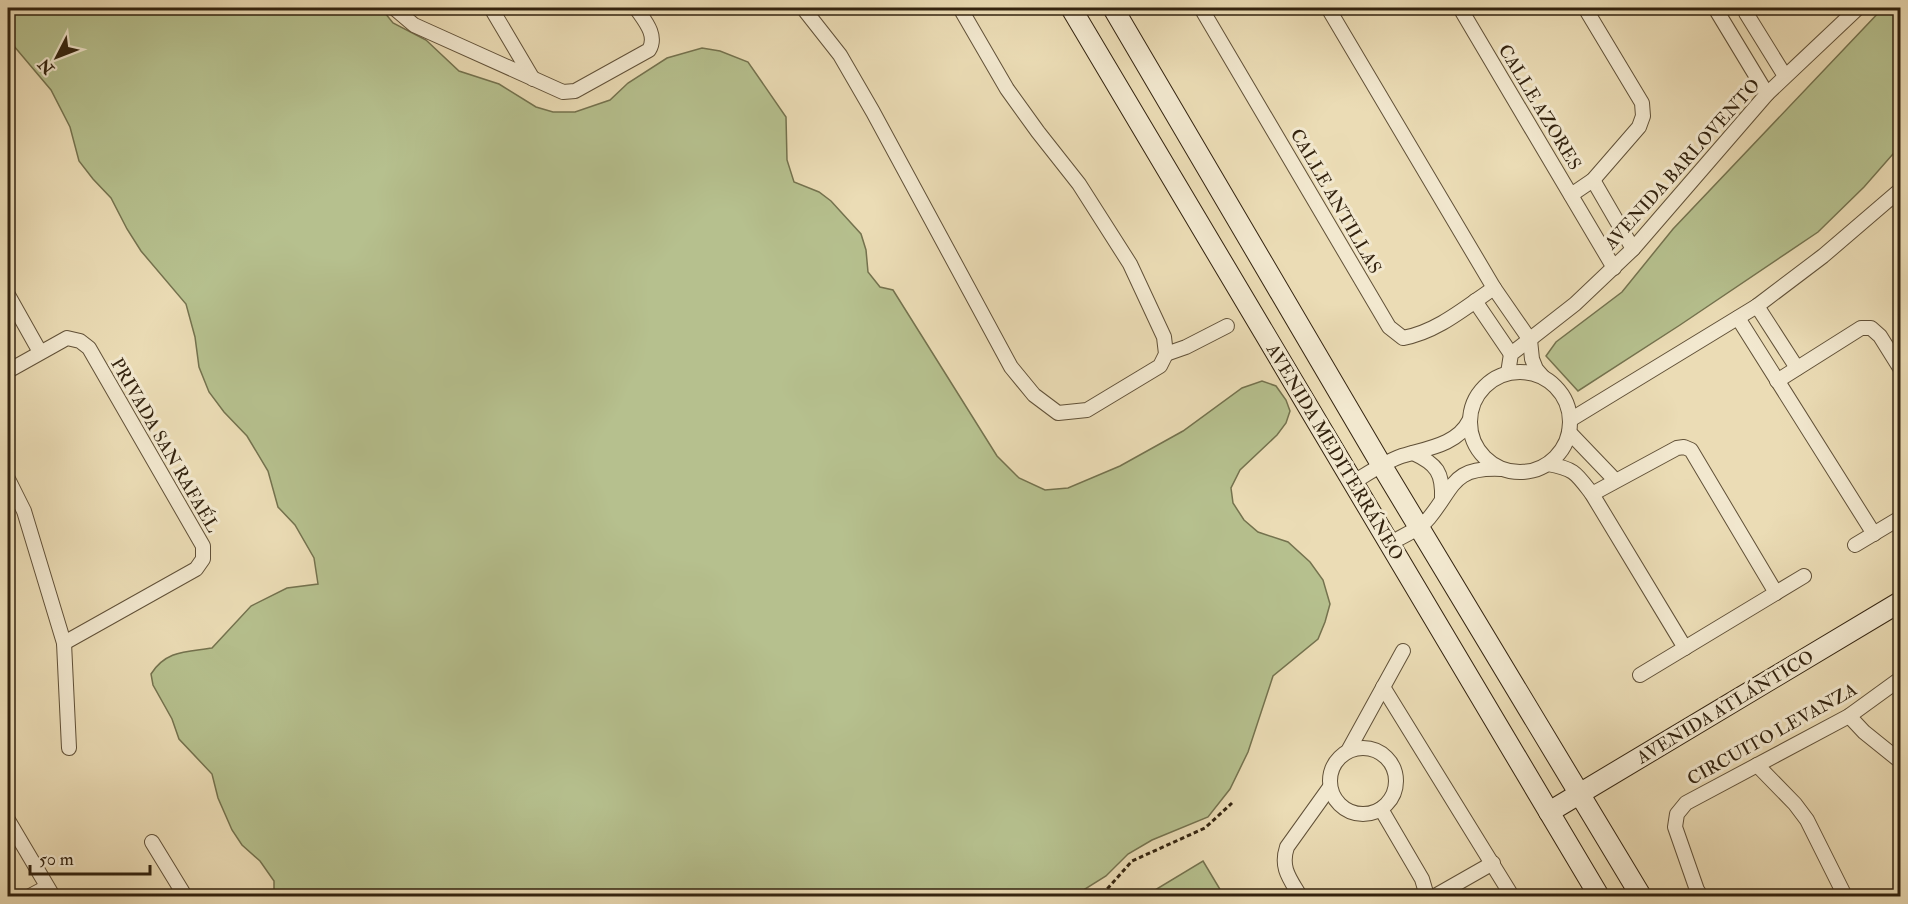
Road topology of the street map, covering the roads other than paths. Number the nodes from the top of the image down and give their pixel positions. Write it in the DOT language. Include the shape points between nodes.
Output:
graph roads {
  1 [pos="394,8"];
  2 [pos="491,8"];
  3 [pos="636,8"];
  4 [pos="802,8"];
  5 [pos="960,8"];
  6 [pos="1071,8"];
  7 [pos="1113,8"];
  8 [pos="1201,8"];
  9 [pos="1328,8"];
  10 [pos="1460,8"];
  11 [pos="1585,8"];
  12 [pos="1715,8"];
  13 [pos="1858,8"];
  14 [pos="1749,10"];
  15 [pos="1725,25"];
  16 [pos="1785,76"];
  17 [pos="533,79"];
  18 [pos="1767,94"];
  19 [pos="1593,180"];
  20 [pos="1900,190"];
  21 [pos="1572,195"];
  22 [pos="1633,249"];
  23 [pos="1614,268"];
  24 [pos="1494,288"];
  25 [pos="8,295"];
  26 [pos="1475,301"];
  27 [pos="1757,306"];
  28 [pos="1738,318"];
  29 [pos="1227,326"];
  30 [pos="1530,340"];
  31 [pos="40,352"];
  32 [pos="1167,354"];
  33 [pos="1511,354"];
  34 [pos="1797,368"];
  35 [pos="1900,368"];
  36 [pos="8,371"];
  37 [pos="1508,373"];
  38 [pos="1543,377"];
  39 [pos="1777,381"];
  40 [pos="1469,422"];
  41 [pos="1569,426"];
  42 [pos="1413,453"];
  43 [pos="1548,464"];
  44 [pos="1382,466"];
  45 [pos="1501,469"];
  46 [pos="8,479"];
  47 [pos="1615,480"];
  48 [pos="1352,483"];
  49 [pos="1592,494"];
  50 [pos="1442,499"];
  51 [pos="1900,518"];
  52 [pos="1420,526"];
  53 [pos="1874,534"];
  54 [pos="1389,543"];
  55 [pos="1855,545"];
  56 [pos="1804,576"];
  57 [pos="1776,593"];
  58 [pos="1900,602"];
  59 [pos="63,644"];
  60 [pos="1685,648"];
  61 [pos="1403,651"];
  62 [pos="1640,675"];
  63 [pos="1900,679"];
  64 [pos="1383,687"];
  65 [pos="1850,716"];
  66 [pos="69,748"];
  67 [pos="1348,751"];
  68 [pos="1900,761"];
  69 [pos="1758,765"];
  70 [pos="1330,787"];
  71 [pos="1579,794"];
  72 [pos="1381,809"];
  73 [pos="1549,812"];
  74 [pos="9,828"];
  75 [pos="152,842"];
  76 [pos="1493,864"];
  77 [pos="50,892"];
  78 [pos="184,896"];
  79 [pos="30,897"];
  80 [pos="1300,897"];
  81 [pos="1427,897"];
  82 [pos="1435,897"];
  83 [pos="1512,897"];
  84 [pos="1599,897"];
  85 [pos="1641,897"];
  86 [pos="1701,897"];
  87 [pos="1845,897"];
  1 -- 17 [label="street" via="414,25"];
  2 -- 17 [label="street"];
  3 -- 17 [label="street" via="652,35 649,50 575,91 563,92"];
  4 -- 32 [label="street" via="840,55 1011,367 1034,395 1058,413 1087,410 1160,366"];
  5 -- 32 [label="street" via="1007,89 1079,184 1130,264 1164,337"];
  6 -- 48 [label="street, AVENIDA MEDITERRÁNEO"];
  7 -- 44 [label="street, AVENIDA MEDITERRÁNEO"];
  8 -- 26 [label="street, CALLE ANTILLAS" via="1389,327 1403,338 1418,335"];
  9 -- 24 [label="street"];
  10 -- 21 [label="street, CALLE AZORES"];
  11 -- 19 [label="street, CALLE AZORES" via="1642,103 1643,116 1639,127"];
  12 -- 15 [label="street"];
  13 -- 16 [label="street, AVENIDA BARLOVENTO"];
  14 -- 15 [label="street"];
  14 -- 16 [label="street"];
  15 -- 18 [label="street"];
  16 -- 18 [label="street, AVENIDA BARLOVENTO"];
  18 -- 22 [label="street, AVENIDA BARLOVENTO"];
  19 -- 21 [label="street, CALLE AZORES"];
  19 -- 22 [label="street, CALLE AZORES"];
  20 -- 27 [label="street"];
  21 -- 23 [label="street, CALLE AZORES"];
  22 -- 23 [label="street, AVENIDA BARLOVENTO"];
  23 -- 30 [label="street, AVENIDA BARLOVENTO"];
  24 -- 26 [label="street, CALLE ANTILLAS"];
  24 -- 30 [label="street"];
  25 -- 31 [label="street"];
  26 -- 33 [label="street"];
  27 -- 28 [label="street"];
  27 -- 34 [label="street"];
  28 -- 39 [label="street"];
  28 -- 41 [label="street"];
  29 -- 32 [label="street"];
  30 -- 33 [label="street, AVENIDA BARLOVENTO"];
  30 -- 38 [label="street" via="1532,359"];
  31 -- 36 [label="street, PRIVADA SAN RAFAÉL"];
  31 -- 59 [label="street, PRIVADA SAN RAFAÉL" via="67,338 89,348 203,546 203,559 196,569"];
  33 -- 37 [label="street"];
  34 -- 35 [label="street" via="1861,327 1871,328 1880,336"];
  34 -- 39 [label="street"];
  37 -- 38 [label="street" via="1519,371"];
  37 -- 40 [label="street" via="1497,376 1480,391"];
  38 -- 41 [label="street" via="1554,385 1568,406"];
  39 -- 53 [label="street"];
  40 -- 42 [label="street" via="1456,437"];
  40 -- 45 [label="street" via="1479,452"];
  41 -- 43 [label="street" via="1562,449"];
  41 -- 47 [label="street"];
  42 -- 44 [label="street"];
  42 -- 50 [label="street" via="1438,471 1443,483"];
  43 -- 45 [label="street" via="1524,472"];
  43 -- 49 [label="street" via="1568,468"];
  44 -- 48 [label="street"];
  44 -- 52 [label="street, AVENIDA MEDITERRÁNEO"];
  45 -- 50 [label="street" via="1473,470 1458,478"];
  46 -- 59 [label="street" via="24,511"];
  47 -- 49 [label="street"];
  47 -- 57 [label="street" via="1677,447 1691,450"];
  48 -- 54 [label="street, AVENIDA MEDITERRÁNEO"];
  49 -- 60 [label="street"];
  50 -- 52 [label="street"];
  51 -- 53 [label="street"];
  52 -- 54 [label="street"];
  52 -- 71 [label="street, AVENIDA MEDITERRÁNEO"];
  53 -- 55 [label="street"];
  54 -- 73 [label="street, AVENIDA MEDITERRÁNEO"];
  56 -- 57 [label="street"];
  57 -- 60 [label="street"];
  58 -- 71 [label="street, AVENIDA ATLÁNTICO"];
  59 -- 66 [label="street"];
  60 -- 62 [label="street"];
  61 -- 64 [label="street"];
  63 -- 65 [label="street, CIRCUITO LEVANZA"];
  64 -- 67 [label="street"];
  64 -- 76 [label="street"];
  65 -- 68 [label="street"];
  65 -- 69 [label="street, CIRCUITO LEVANZA"];
  67 -- 70 [label="street" via="1333,766"];
  67 -- 72 [label="street" via="1359,748 1380,753 1394,770 1394,792"];
  69 -- 86 [label="street, CIRCUITO LEVANZA" via="1686,803 1677,814 1676,827"];
  69 -- 87 [label="street" via="1807,820"];
  70 -- 72 [label="street" via="1341,806 1350,812 1371,813"];
  70 -- 80 [label="street" via="1283,858"];
  71 -- 73 [label="street, AVENIDA ATLÁNTICO"];
  71 -- 85 [label="street, AVENIDA MEDITERRÁNEO"];
  72 -- 81 [label="street" via="1422,879"];
  73 -- 84 [label="street, AVENIDA MEDITERRÁNEO"];
  74 -- 77 [label="street"];
  75 -- 78 [label="street"];
  76 -- 82 [label="street"];
  76 -- 83 [label="street"];
  77 -- 79 [label="street"];
}
